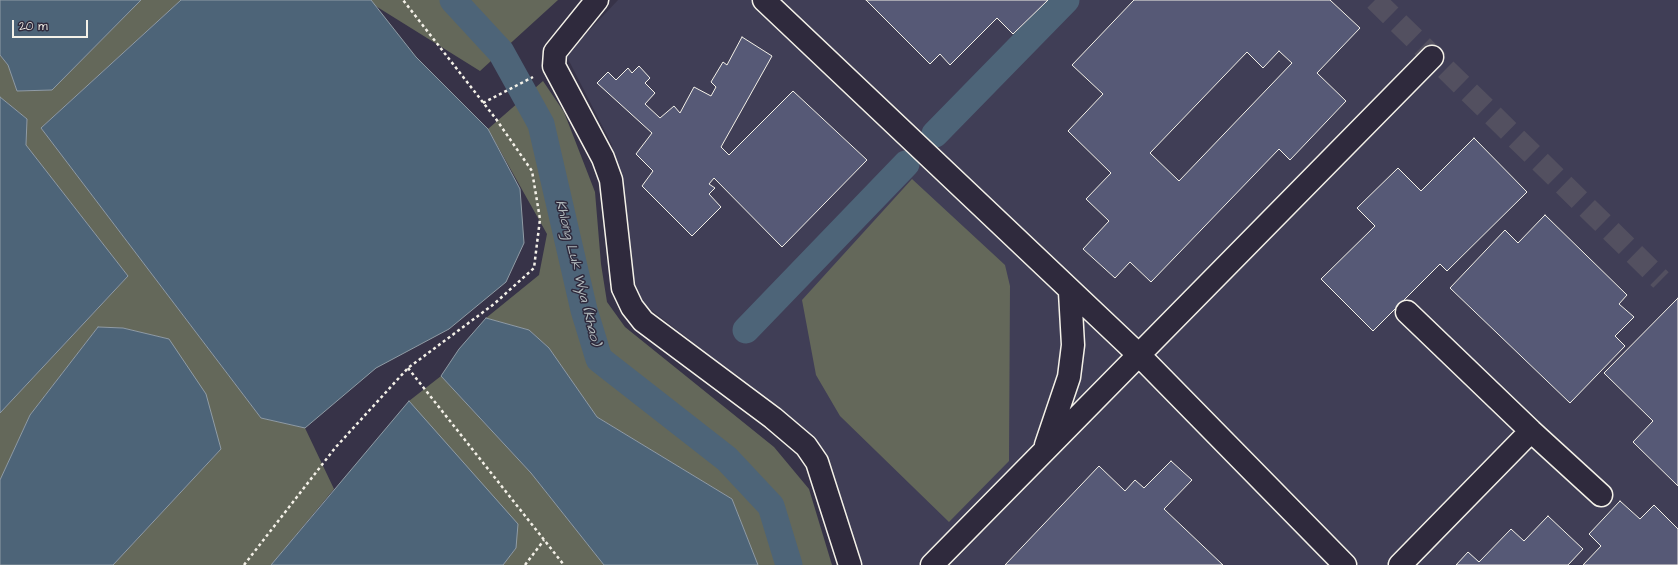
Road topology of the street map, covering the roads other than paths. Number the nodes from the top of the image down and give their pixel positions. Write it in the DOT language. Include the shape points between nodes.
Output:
graph roads {
  1 [pos="597,0"];
  2 [pos="764,0"];
  3 [pos="1432,57"];
  4 [pos="1070,292"];
  5 [pos="1407,312"];
  6 [pos="1139,355"];
  7 [pos="1531,431"];
  8 [pos="1045,450"];
  9 [pos="1601,495"];
  10 [pos="850,565"];
  11 [pos="932,565"];
  12 [pos="1344,565"];
  13 [pos="1400,565"];
  1 -- 10 [label="street" via="555,52 554,66 603,158 611,180 623,288 632,307 643,321 774,418 806,446 816,462"];
  2 -- 4 [label="street"];
  3 -- 6 [label="street"];
  4 -- 6 [label="street"];
  4 -- 8 [label="street" via="1073,346 1069,377"];
  5 -- 7 [label="street"];
  6 -- 8 [label="street"];
  6 -- 12 [label="street"];
  7 -- 9 [label="street"];
  7 -- 13 [label="street"];
  8 -- 11 [label="street"];
}
